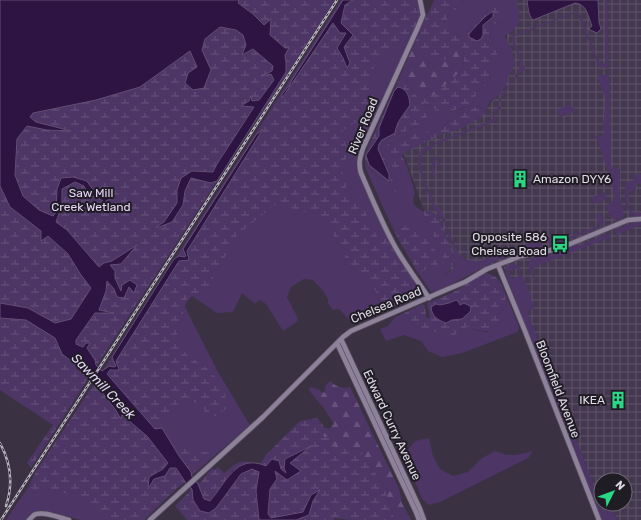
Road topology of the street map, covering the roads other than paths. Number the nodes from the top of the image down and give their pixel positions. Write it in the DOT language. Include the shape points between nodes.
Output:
graph roads {
  1 [pos="420,0"];
  2 [pos="641,219"];
  3 [pos="498,265"];
  4 [pos="429,298"];
  5 [pos="341,339"];
  6 [pos="337,343"];
  7 [pos="367,400"];
  8 [pos="29,520"];
  9 [pos="69,520"];
  10 [pos="150,520"];
  11 [pos="419,520"];
  12 [pos="424,520"];
  13 [pos="599,520"];
  1 -- 4 [label="street, River Road" via="423,15 363,148 359,165 384,226 400,256"];
  2 -- 3 [label="street, Chelsea Road" via="628,220 570,244 521,256"];
  3 -- 4 [label="street, Chelsea Road"];
  3 -- 13 [label="street, Bloomfield Avenue"];
  4 -- 5 [label="street, Chelsea Road" via="360,326"];
  5 -- 6 [label="street, Chelsea Road"];
  5 -- 7 [label="street, Edward Curry Avenue"];
  6 -- 7 [label="street, Edward Curry Avenue"];
  6 -- 10 [label="street, Chelsea Road" via="263,417"];
  7 -- 11 [label="street, Edward Curry Avenue"];
  7 -- 12 [label="street, Edward Curry Avenue"];
  8 -- 9 [label="street" via="39,514"];
}
